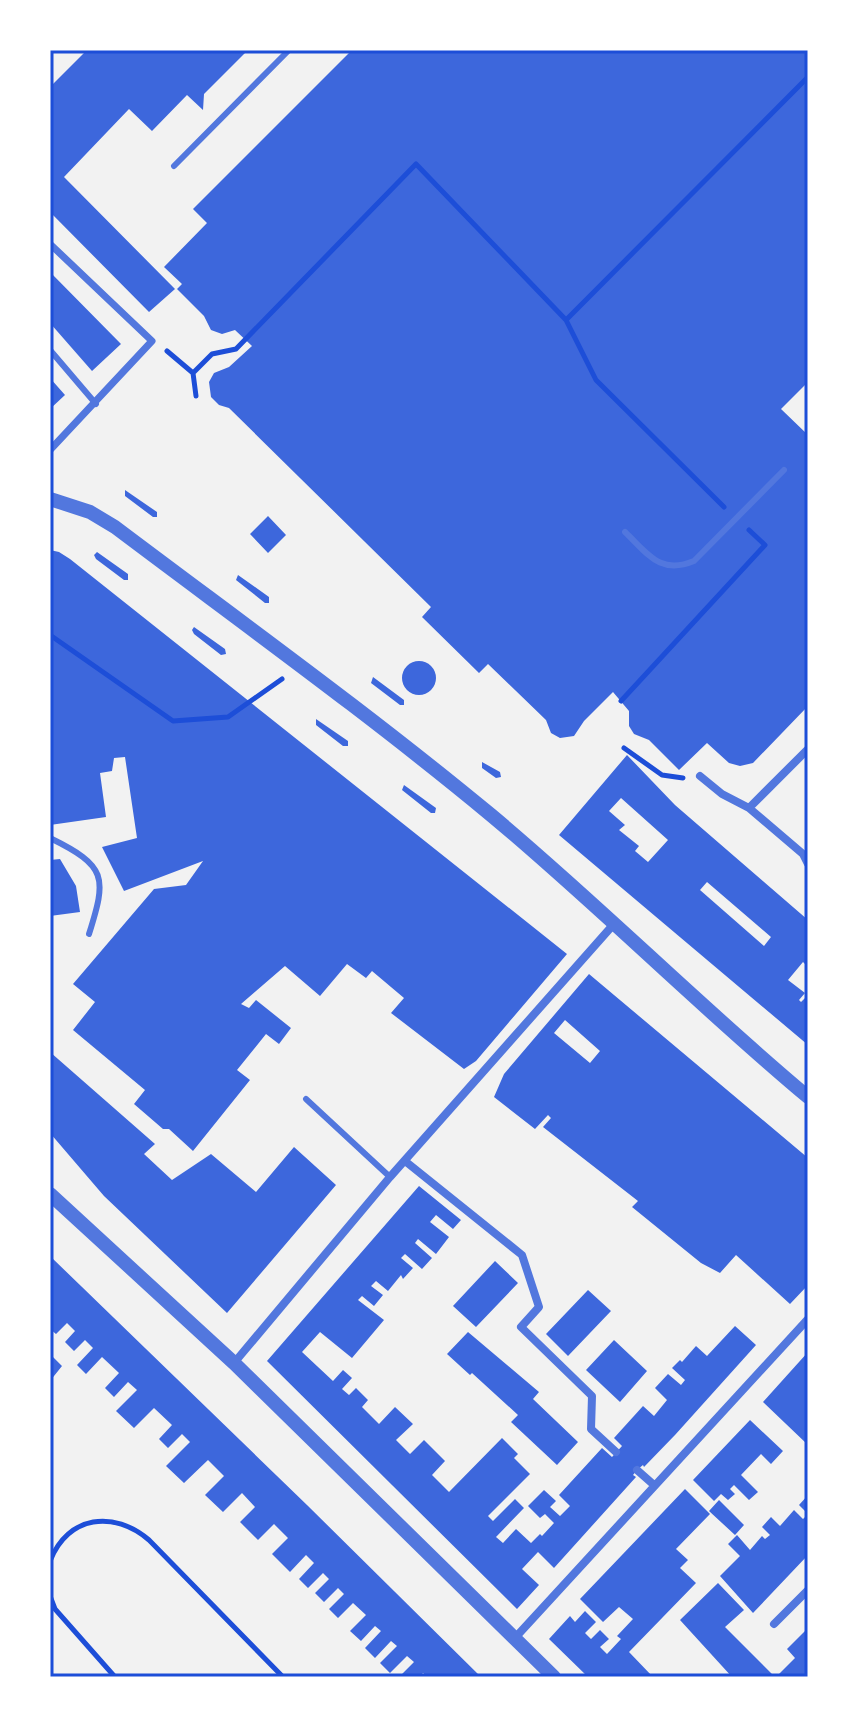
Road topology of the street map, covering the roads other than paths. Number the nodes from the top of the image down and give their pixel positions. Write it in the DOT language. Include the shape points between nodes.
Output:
graph roads {
  1 [pos="289,50"];
  2 [pos="174,166"];
  3 [pos="50,244"];
  4 [pos="50,350"];
  5 [pos="96,404"];
  6 [pos="50,450"];
  7 [pos="784,470"];
  8 [pos="50,499"];
  9 [pos="625,532"];
  10 [pos="808,749"];
  11 [pos="700,776"];
  12 [pos="749,808"];
  13 [pos="50,838"];
  14 [pos="806,851"];
  15 [pos="808,864"];
  16 [pos="613,925"];
  17 [pos="89,934"];
  18 [pos="808,1097"];
  19 [pos="306,1099"];
  20 [pos="405,1161"];
  21 [pos="390,1177"];
  22 [pos="50,1194"];
  23 [pos="808,1319"];
  24 [pos="234,1363"];
  25 [pos="616,1452"];
  26 [pos="637,1470"];
  27 [pos="654,1485"];
  28 [pos="808,1590"];
  29 [pos="774,1624"];
  30 [pos="514,1639"];
  31 [pos="554,1677"];
  1 -- 2 [label="lane"];
  3 -- 5 [label="street" via="152,341"];
  4 -- 5 [label="lane"];
  5 -- 6 [label="street"];
  7 -- 9 [label="lane" via="694,561 679,567 650,557"];
  8 -- 16 [label="street" via="115,527 491,815"];
  10 -- 12 [label="street"];
  11 -- 12 [label="street"];
  12 -- 14 [label="street"];
  13 -- 17 [label="lane" via="77,851 97,872 102,893"];
  14 -- 15 [label="street"];
  16 -- 18 [label="street"];
  16 -- 20 [label="street"];
  19 -- 21 [label="lane"];
  20 -- 21 [label="street"];
  20 -- 25 [label="street" via="522,1255 539,1307 521,1327 592,1396 591,1429"];
  21 -- 24 [label="street"];
  22 -- 24 [label="street"];
  23 -- 27 [label="street"];
  24 -- 30 [label="street"];
  26 -- 27 [label="street"];
  27 -- 30 [label="street"];
  28 -- 29 [label="street"];
  30 -- 31 [label="street"];
}
